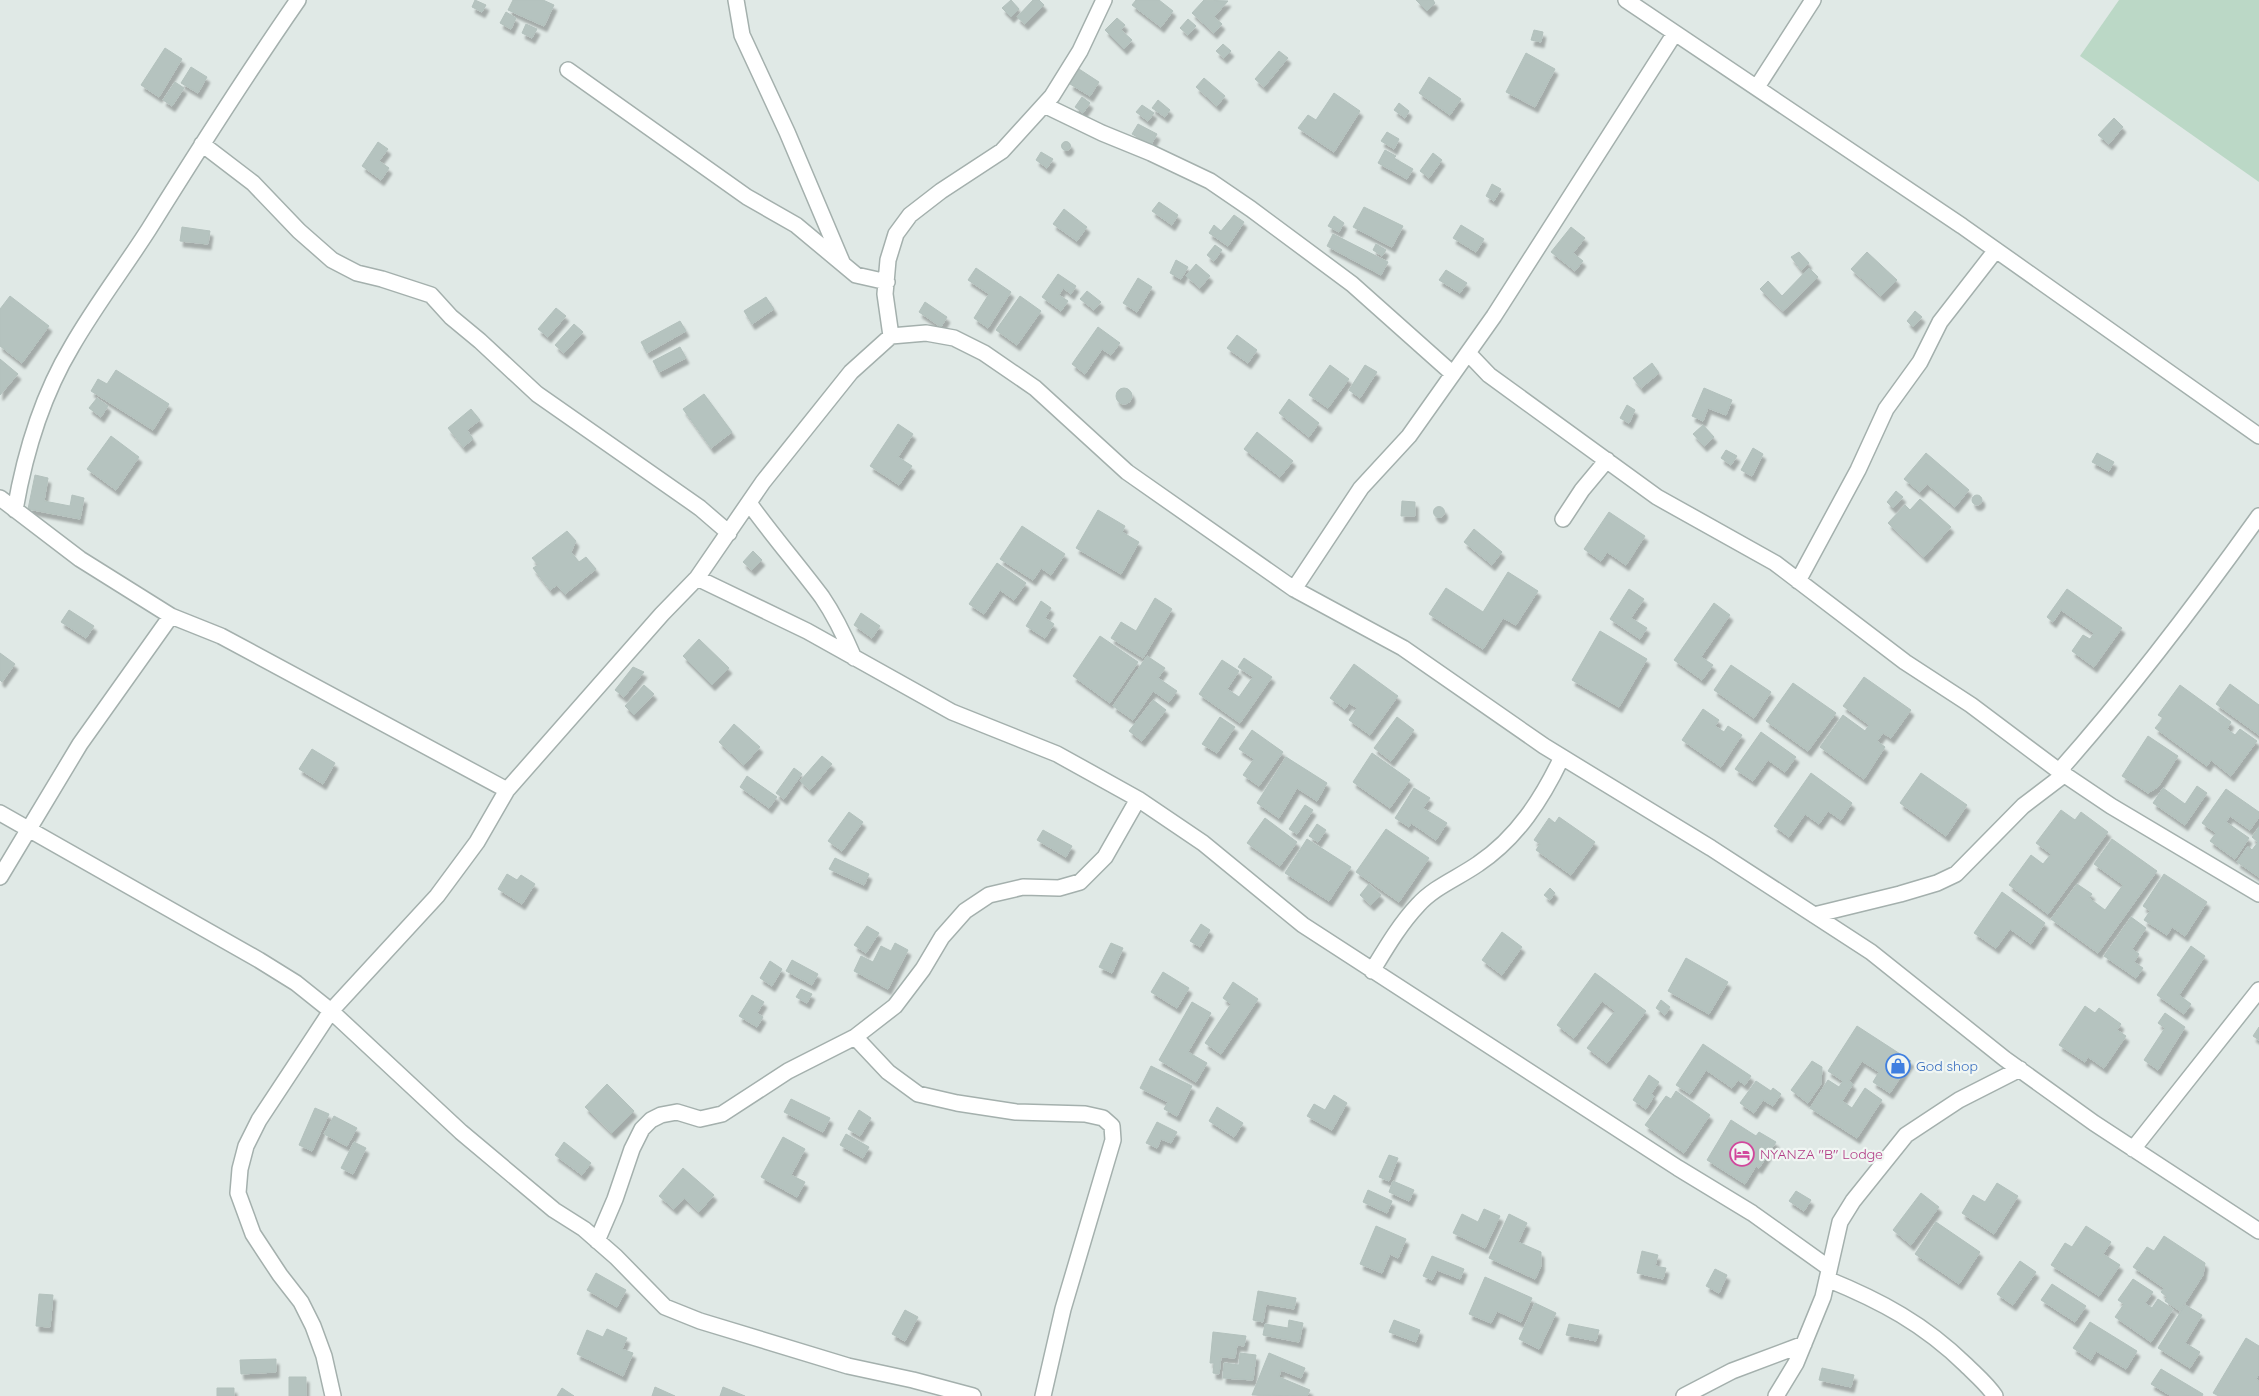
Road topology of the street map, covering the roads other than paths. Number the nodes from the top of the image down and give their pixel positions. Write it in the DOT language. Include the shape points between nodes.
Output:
graph roads {
  1 [pos="298,0"];
  2 [pos="736,0"];
  3 [pos="1104,0"];
  4 [pos="1626,0"];
  5 [pos="1813,0"];
  6 [pos="1675,33"];
  7 [pos="568,70"];
  8 [pos="1756,87"];
  9 [pos="1044,104"];
  10 [pos="202,144"];
  11 [pos="1996,250"];
  12 [pos="843,265"];
  13 [pos="887,282"];
  14 [pos="891,336"];
  15 [pos="1468,353"];
  16 [pos="1453,374"];
  17 [pos="2259,436"];
  18 [pos="1607,460"];
  19 [pos="0,498"];
  20 [pos="749,503"];
  21 [pos="15,510"];
  22 [pos="2259,516"];
  23 [pos="1563,519"];
  24 [pos="729,533"];
  25 [pos="697,578"];
  26 [pos="1798,580"];
  27 [pos="1294,589"];
  28 [pos="171,616"];
  29 [pos="854,658"];
  30 [pos="1562,757"];
  31 [pos="2062,773"];
  32 [pos="507,790"];
  33 [pos="1138,799"];
  34 [pos="0,813"];
  35 [pos="30,830"];
  36 [pos="0,877"];
  37 [pos="2259,894"];
  38 [pos="1814,915"];
  39 [pos="1372,971"];
  40 [pos="2259,990"];
  41 [pos="331,1011"];
  42 [pos="856,1037"];
  43 [pos="2020,1069"];
  44 [pos="2134,1149"];
  45 [pos="2259,1231"];
  46 [pos="598,1241"];
  47 [pos="1828,1273"];
  48 [pos="1804,1344"];
  49 [pos="332,1396"];
  50 [pos="973,1396"];
  51 [pos="1043,1396"];
  52 [pos="1684,1396"];
  53 [pos="1776,1396"];
  54 [pos="1994,1396"];
  1 -- 10 [label="street"];
  2 -- 12 [label="street" via="742,35"];
  3 -- 9 [label="street" via="1080,51"];
  4 -- 6 [label="street"];
  5 -- 8 [label="street"];
  6 -- 8 [label="street"];
  6 -- 15 [label="street"];
  7 -- 12 [label="street" via="747,197 796,225"];
  8 -- 11 [label="street"];
  9 -- 13 [label="street" via="1002,151 910,215 896,234 888,260"];
  9 -- 16 [label="street" via="1218,187 1352,284"];
  10 -- 21 [label="street" via="72,346 49,391 33,431"];
  10 -- 24 [label="street" via="253,183 332,260 357,273 430,295 536,394 700,508"];
  11 -- 17 [label="street"];
  11 -- 26 [label="street" via="1940,322 1920,362 1886,409 1858,470"];
  12 -- 13 [label="street" via="856,274"];
  13 -- 14 [label="street" via="885,294"];
  14 -- 20 [label="street" via="852,372"];
  14 -- 27 [label="street" via="926,333 954,338 984,353 1035,388 1127,472"];
  15 -- 16 [label="street"];
  15 -- 18 [label="street" via="1489,375"];
  16 -- 27 [label="street" via="1409,436 1361,488"];
  18 -- 23 [label="street"];
  18 -- 26 [label="street" via="1657,497 1775,563"];
  19 -- 21 [label="street"];
  20 -- 24 [label="street"];
  20 -- 29 [label="street" via="822,598"];
  21 -- 28 [label="street" via="80,559"];
  22 -- 31 [label="street" via="2174,631"];
  24 -- 25 [label="street"];
  25 -- 29 [label="street" via="808,631"];
  25 -- 32 [label="street"];
  26 -- 31 [label="street" via="1905,662 1971,704"];
  27 -- 30 [label="street" via="1403,648"];
  28 -- 32 [label="street" via="221,636"];
  28 -- 35 [label="street" via="80,744"];
  29 -- 33 [label="street" via="952,712 1057,754"];
  30 -- 38 [label="street"];
  30 -- 39 [label="street" via="1550,782 1515,834 1419,904"];
  31 -- 37 [label="street"];
  31 -- 38 [label="street" via="2023,806 1956,874 1900,894"];
  32 -- 41 [label="street" via="477,842 437,896"];
  33 -- 39 [label="street" via="1202,843 1303,925"];
  33 -- 42 [label="street" via="1105,857 1080,882 1059,888 1023,887 989,894 966,911 942,937 895,1006"];
  34 -- 35 [label="street"];
  35 -- 36 [label="street"];
  35 -- 41 [label="street" via="259,960 296,983"];
  38 -- 43 [label="street" via="1871,952"];
  39 -- 47 [label="street" via="1752,1213"];
  40 -- 44 [label="street"];
  41 -- 46 [label="street" via="460,1132 554,1210"];
  41 -- 49 [label="street" via="259,1120 246,1146 238,1193 253,1234 301,1302 313,1326 324,1356"];
  42 -- 46 [label="street" via="788,1072 722,1114 700,1119 677,1112 651,1120 642,1129 632,1149"];
  42 -- 51 [label="street" via="888,1072 918,1094 957,1104 1016,1112 1085,1114 1103,1118 1112,1126 1113,1140 1063,1309"];
  43 -- 44 [label="street"];
  43 -- 47 [label="street" via="1959,1100 1906,1135 1840,1222"];
  44 -- 45 [label="street"];
  46 -- 50 [label="street" via="665,1307 742,1335 848,1366"];
  47 -- 48 [label="street" via="1823,1297"];
  47 -- 54 [label="street" via="1905,1315 1947,1346 1989,1387"];
  48 -- 52 [label="street" via="1732,1371"];
  48 -- 53 [label="street"];
}
